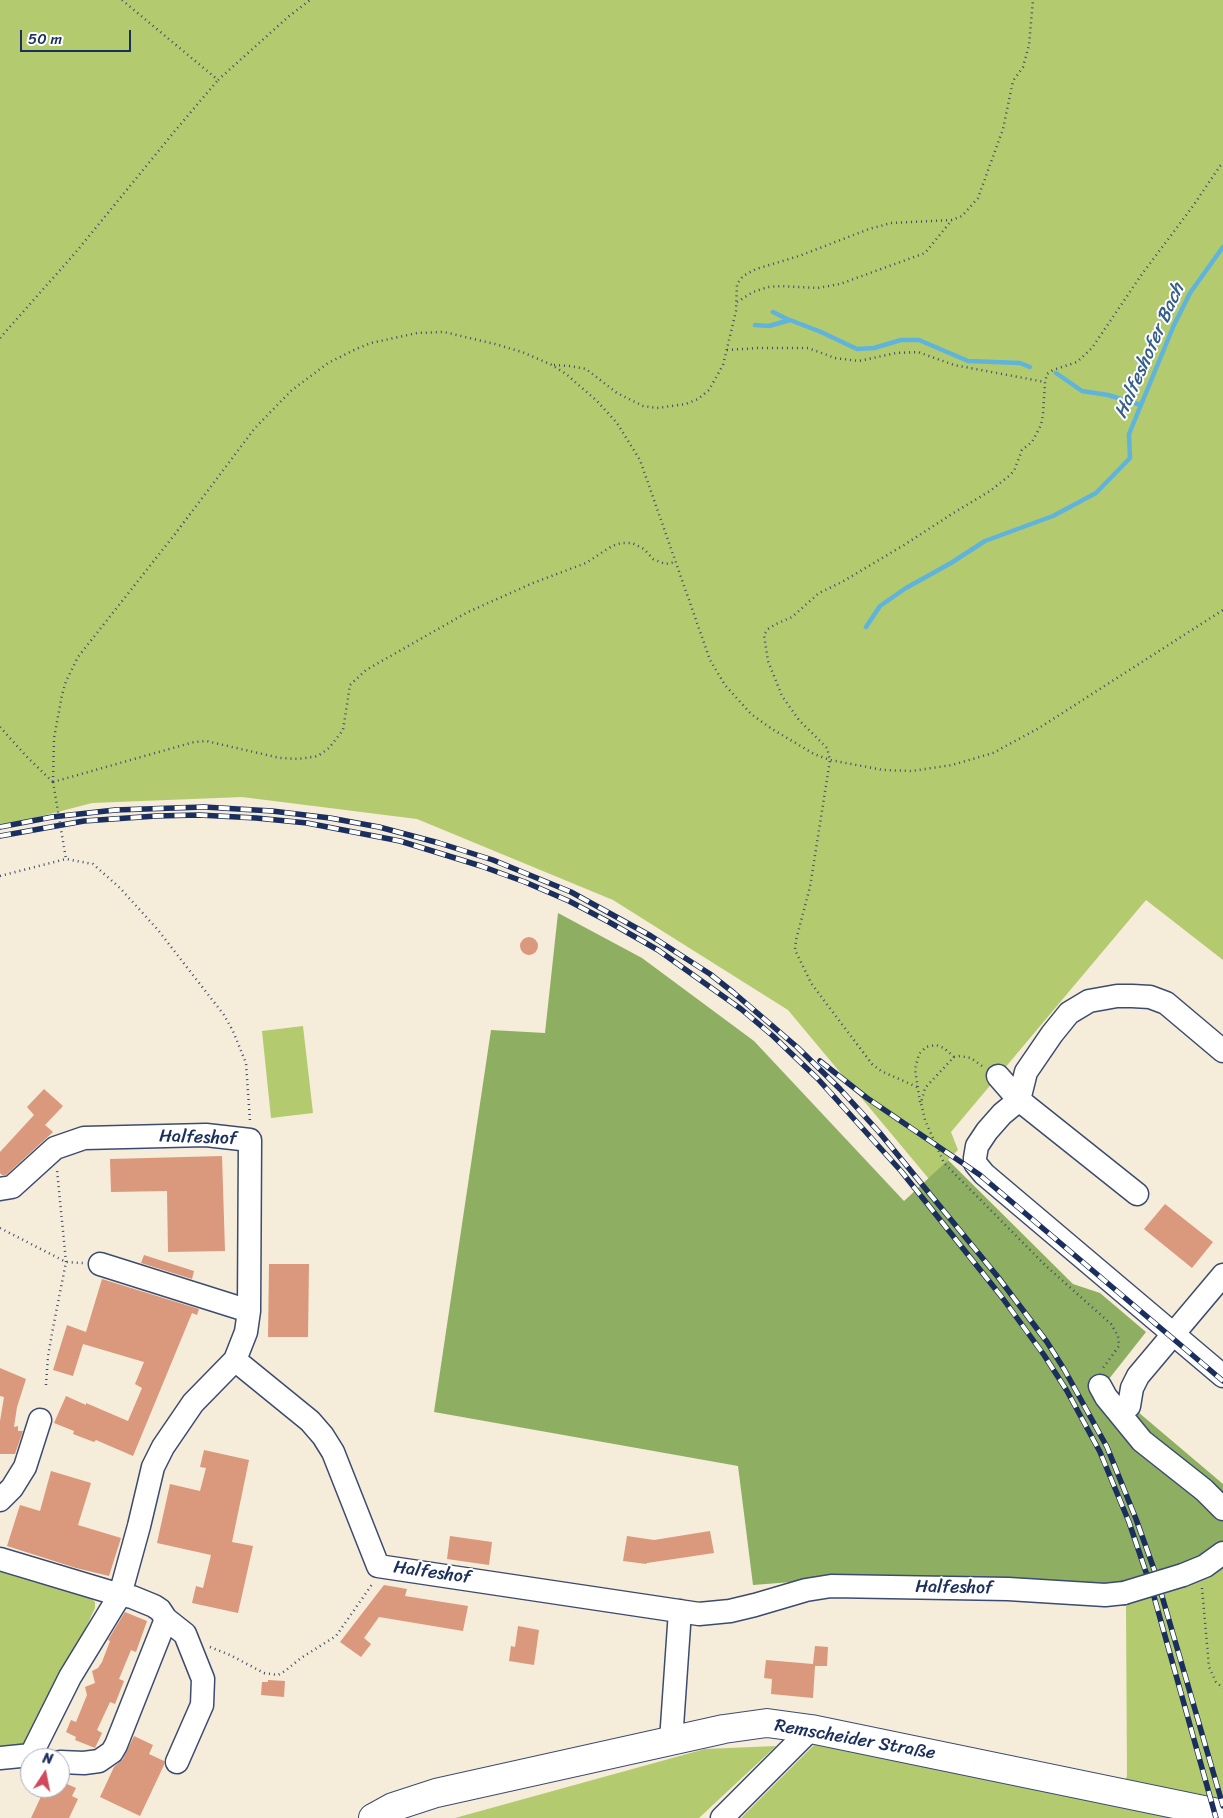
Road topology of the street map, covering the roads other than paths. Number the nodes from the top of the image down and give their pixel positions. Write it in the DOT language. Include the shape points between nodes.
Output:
graph roads {
  1 [pos="1223,1051"];
  2 [pos="998,1076"];
  3 [pos="1019,1100"];
  4 [pos="0,1190"];
  5 [pos="1137,1194"];
  6 [pos="100,1264"];
  7 [pos="1223,1275"];
  8 [pos="249,1311"];
  9 [pos="1173,1334"];
  10 [pos="235,1360"];
  11 [pos="1223,1376"];
  12 [pos="1100,1386"];
  13 [pos="1129,1406"];
  14 [pos="40,1420"];
  15 [pos="0,1500"];
  16 [pos="1223,1508"];
  17 [pos="1223,1553"];
  18 [pos="0,1559"];
  19 [pos="120,1595"];
  20 [pos="680,1611"];
  21 [pos="166,1619"];
  22 [pos="811,1729"];
  23 [pos="671,1741"];
  24 [pos="41,1748"];
  25 [pos="20,1757"];
  26 [pos="0,1758"];
  27 [pos="177,1762"];
  28 [pos="70,1764"];
  29 [pos="1223,1814"];
  30 [pos="373,1818"];
  31 [pos="722,1818"];
  1 -- 3 [label="street" via="1166,1002 1132,996 1089,1000 1069,1013 1052,1034 1026,1072"];
  2 -- 3 [label="street"];
  3 -- 5 [label="street"];
  3 -- 9 [label="street" via="987,1131 977,1146 975,1164"];
  4 -- 8 [label="street, Halfeshof" via="12,1186 55,1148 84,1138 206,1135 250,1140"];
  6 -- 8 [label="street"];
  7 -- 9 [label="street"];
  8 -- 10 [label="street, Halfeshof" via="246,1332"];
  9 -- 11 [label="street"];
  9 -- 13 [label="street" via="1135,1380"];
  10 -- 19 [label="street, Halfeshof" via="193,1403 153,1467"];
  10 -- 20 [label="street, Halfeshof" via="310,1421 323,1436 333,1452 378,1566"];
  12 -- 16 [label="street" via="1142,1441"];
  14 -- 15 [label="street" via="25,1467"];
  17 -- 20 [label="street, Halfeshof, bridge" via="1191,1572 1124,1593 1106,1595 1008,1589 831,1586 730,1611 699,1614"];
  18 -- 19 [label="street"];
  19 -- 21 [label="street" via="154,1606"];
  19 -- 24 [label="street, Halfeshof" via="70,1677"];
  20 -- 23 [label="street"];
  21 -- 27 [label="street" via="185,1634 203,1679 202,1705"];
  21 -- 28 [label="street" via="112,1752 92,1762"];
  22 -- 23 [label="main road, Remscheider Straße" via="778,1723 759,1724"];
  22 -- 29 [label="main road, Remscheider Straße"];
  22 -- 31 [label="street"];
  23 -- 30 [label="main road, Remscheider Straße" via="428,1796 393,1807"];
  25 -- 26 [label="street, Halfeshof"];
}
